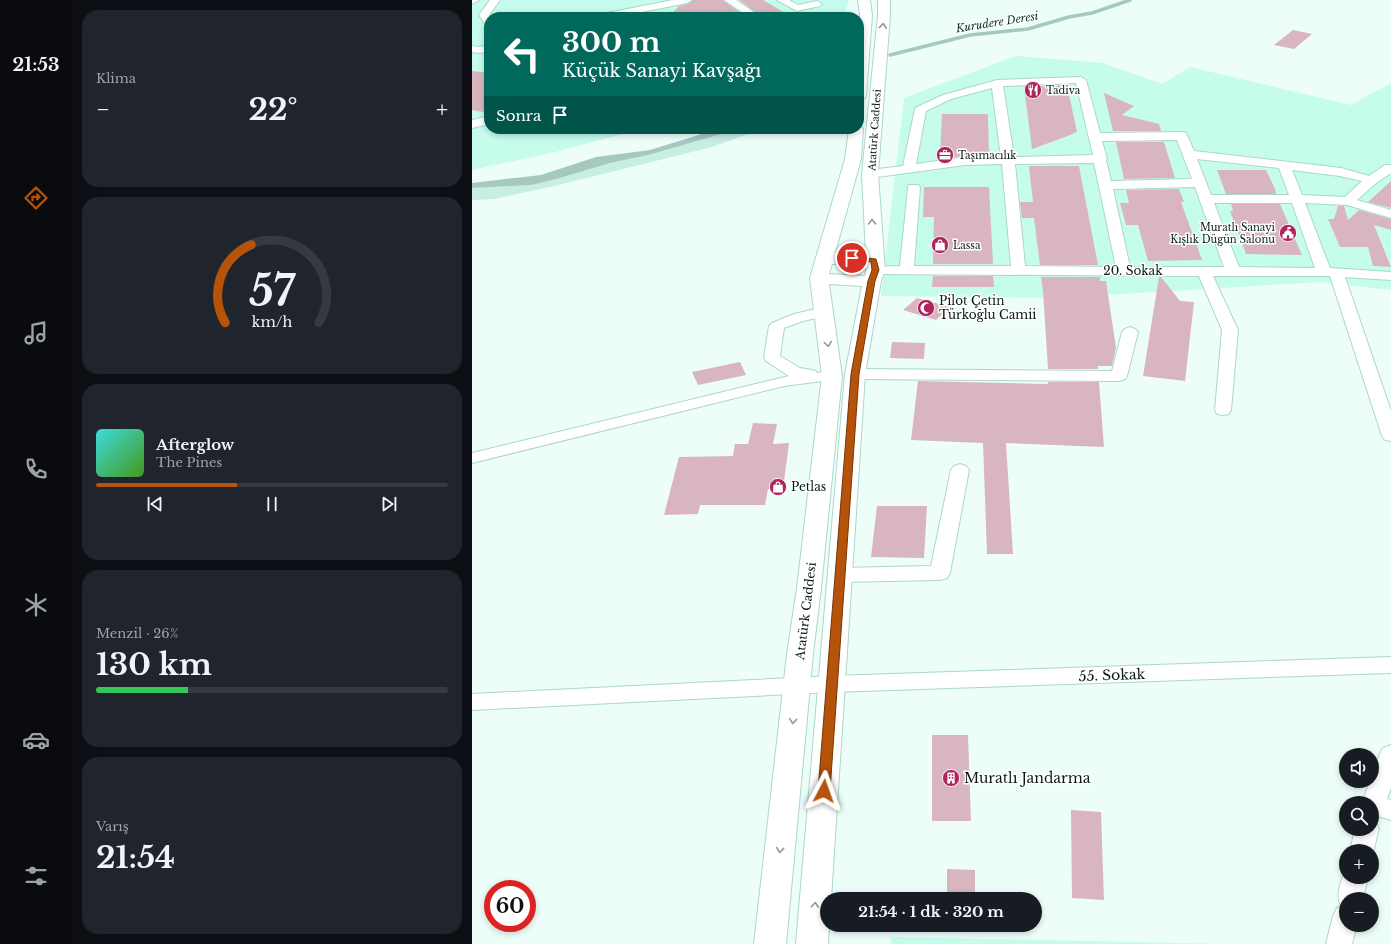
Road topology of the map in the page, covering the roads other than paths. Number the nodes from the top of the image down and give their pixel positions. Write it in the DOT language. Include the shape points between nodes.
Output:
graph roads {
  1 [pos="495,0"];
  2 [pos="687,0"];
  3 [pos="729,0"];
  4 [pos="782,0"];
  5 [pos="864,0"];
  6 [pos="884,0"];
  7 [pos="816,4"];
  8 [pos="486,12"];
  9 [pos="627,12"];
  10 [pos="748,12"];
  11 [pos="864,42"];
  12 [pos="472,49"];
  13 [pos="484,49"];
  14 [pos="997,83"];
  15 [pos="484,121"];
  16 [pos="472,124"];
  17 [pos="856,134"];
  18 [pos="1096,137"];
  19 [pos="1189,154"];
  20 [pos="1101,159"];
  21 [pos="1008,160"];
  22 [pos="1284,165"];
  23 [pos="909,169"];
  24 [pos="1391,169"];
  25 [pos="870,174"];
  26 [pos="1371,180"];
  27 [pos="1200,183"];
  28 [pos="1105,185"];
  29 [pos="914,188"];
  30 [pos="1298,199"];
  31 [pos="1206,200"];
  32 [pos="1348,201"];
  33 [pos="1391,214"];
  34 [pos="822,268"];
  35 [pos="907,269"];
  36 [pos="874,270"];
  37 [pos="1018,270"];
  38 [pos="1124,270"];
  39 [pos="1204,271"];
  40 [pos="1233,271"];
  41 [pos="1330,272"];
  42 [pos="1391,276"];
  43 [pos="824,312"];
  44 [pos="1130,332"];
  45 [pos="844,375"];
  46 [pos="1223,410"];
  47 [pos="1391,436"];
  48 [pos="472,458"];
  49 [pos="960,470"];
  50 [pos="840,575"];
  51 [pos="1391,665"];
  52 [pos="832,684"];
  53 [pos="797,686"];
  54 [pos="472,702"];
  55 [pos="1391,754"];
  56 [pos="1379,807"];
  57 [pos="1342,932"];
  58 [pos="770,944"];
  59 [pos="812,944"];
  60 [pos="1339,944"];
  1 -- 8 [label="street"];
  2 -- 9 [label="street"];
  3 -- 10 [label="street"];
  4 -- 7 [label="street" via="797,8"];
  5 -- 11 [label="main road, Atatürk Caddesi"];
  25 -- 6 [label="main road, Atatürk Caddesi, one-way"];
  12 -- 13 [label="street"];
  14 -- 18 [label="street" via="1081,80"];
  14 -- 21 [label="street"];
  14 -- 23 [label="street" via="947,97 921,109"];
  15 -- 16 [label="street"];
  17 -- 34 [label="main road, Atatürk Caddesi" via="853,159"];
  18 -- 19 [label="street" via="1182,136"];
  18 -- 20 [label="street"];
  19 -- 22 [label="street"];
  19 -- 27 [label="street"];
  20 -- 21 [label="street"];
  20 -- 28 [label="street"];
  21 -- 23 [label="street" via="965,161"];
  21 -- 37 [label="street"];
  22 -- 26 [label="street" via="1341,172"];
  22 -- 30 [label="street"];
  23 -- 25 [label="street"];
  24 -- 26 [label="street"];
  36 -- 25 [label="main road, Atatürk Caddesi, one-way"];
  26 -- 32 [label="street"];
  27 -- 28 [label="street"];
  27 -- 31 [label="street"];
  28 -- 38 [label="street"];
  29 -- 35 [label="street"];
  30 -- 31 [label="street"];
  30 -- 32 [label="street"];
  30 -- 41 [label="street"];
  31 -- 40 [label="street"];
  32 -- 33 [label="street"];
  34 -- 36 [label="main road" via="850,281"];
  34 -- 43 [label="main road, Atatürk Caddesi"];
  35 -- 36 [label="street, 20. Sokak"];
  35 -- 37 [label="street, 20. Sokak"];
  36 -- 45 [label="main road, Atatürk Caddesi"];
  37 -- 38 [label="street, 20. Sokak"];
  38 -- 39 [label="street, 20. Sokak"];
  39 -- 40 [label="street, 20. Sokak"];
  39 -- 46 [label="street" via="1230,330"];
  40 -- 41 [label="street, 20. Sokak"];
  41 -- 42 [label="street, 20. Sokak"];
  41 -- 47 [label="street"];
  43 -- 45 [label="main road, Atatürk Caddesi, one-way"];
  43 -- 45 [label="street" via="799,317 777,326 772,358 796,373"];
  44 -- 45 [label="street" via="1119,376"];
  45 -- 48 [label="street" via="784,381"];
  45 -- 50 [label="main road, Atatürk Caddesi"];
  45 -- 53 [label="main road, Atatürk Caddesi"];
  49 -- 50 [label="street" via="940,573"];
  50 -- 52 [label="main road, Atatürk Caddesi"];
  51 -- 52 [label="street, 55. Sokak"];
  52 -- 53 [label="street, 55. Sokak"];
  59 -- 52 [label="main road, Atatürk Caddesi, one-way"];
  53 -- 54 [label="street, 55. Sokak"];
  53 -- 58 [label="main road, Atatürk Caddesi, one-way"];
  55 -- 56 [label="street"];
  57 -- 60 [label="street"];
}
